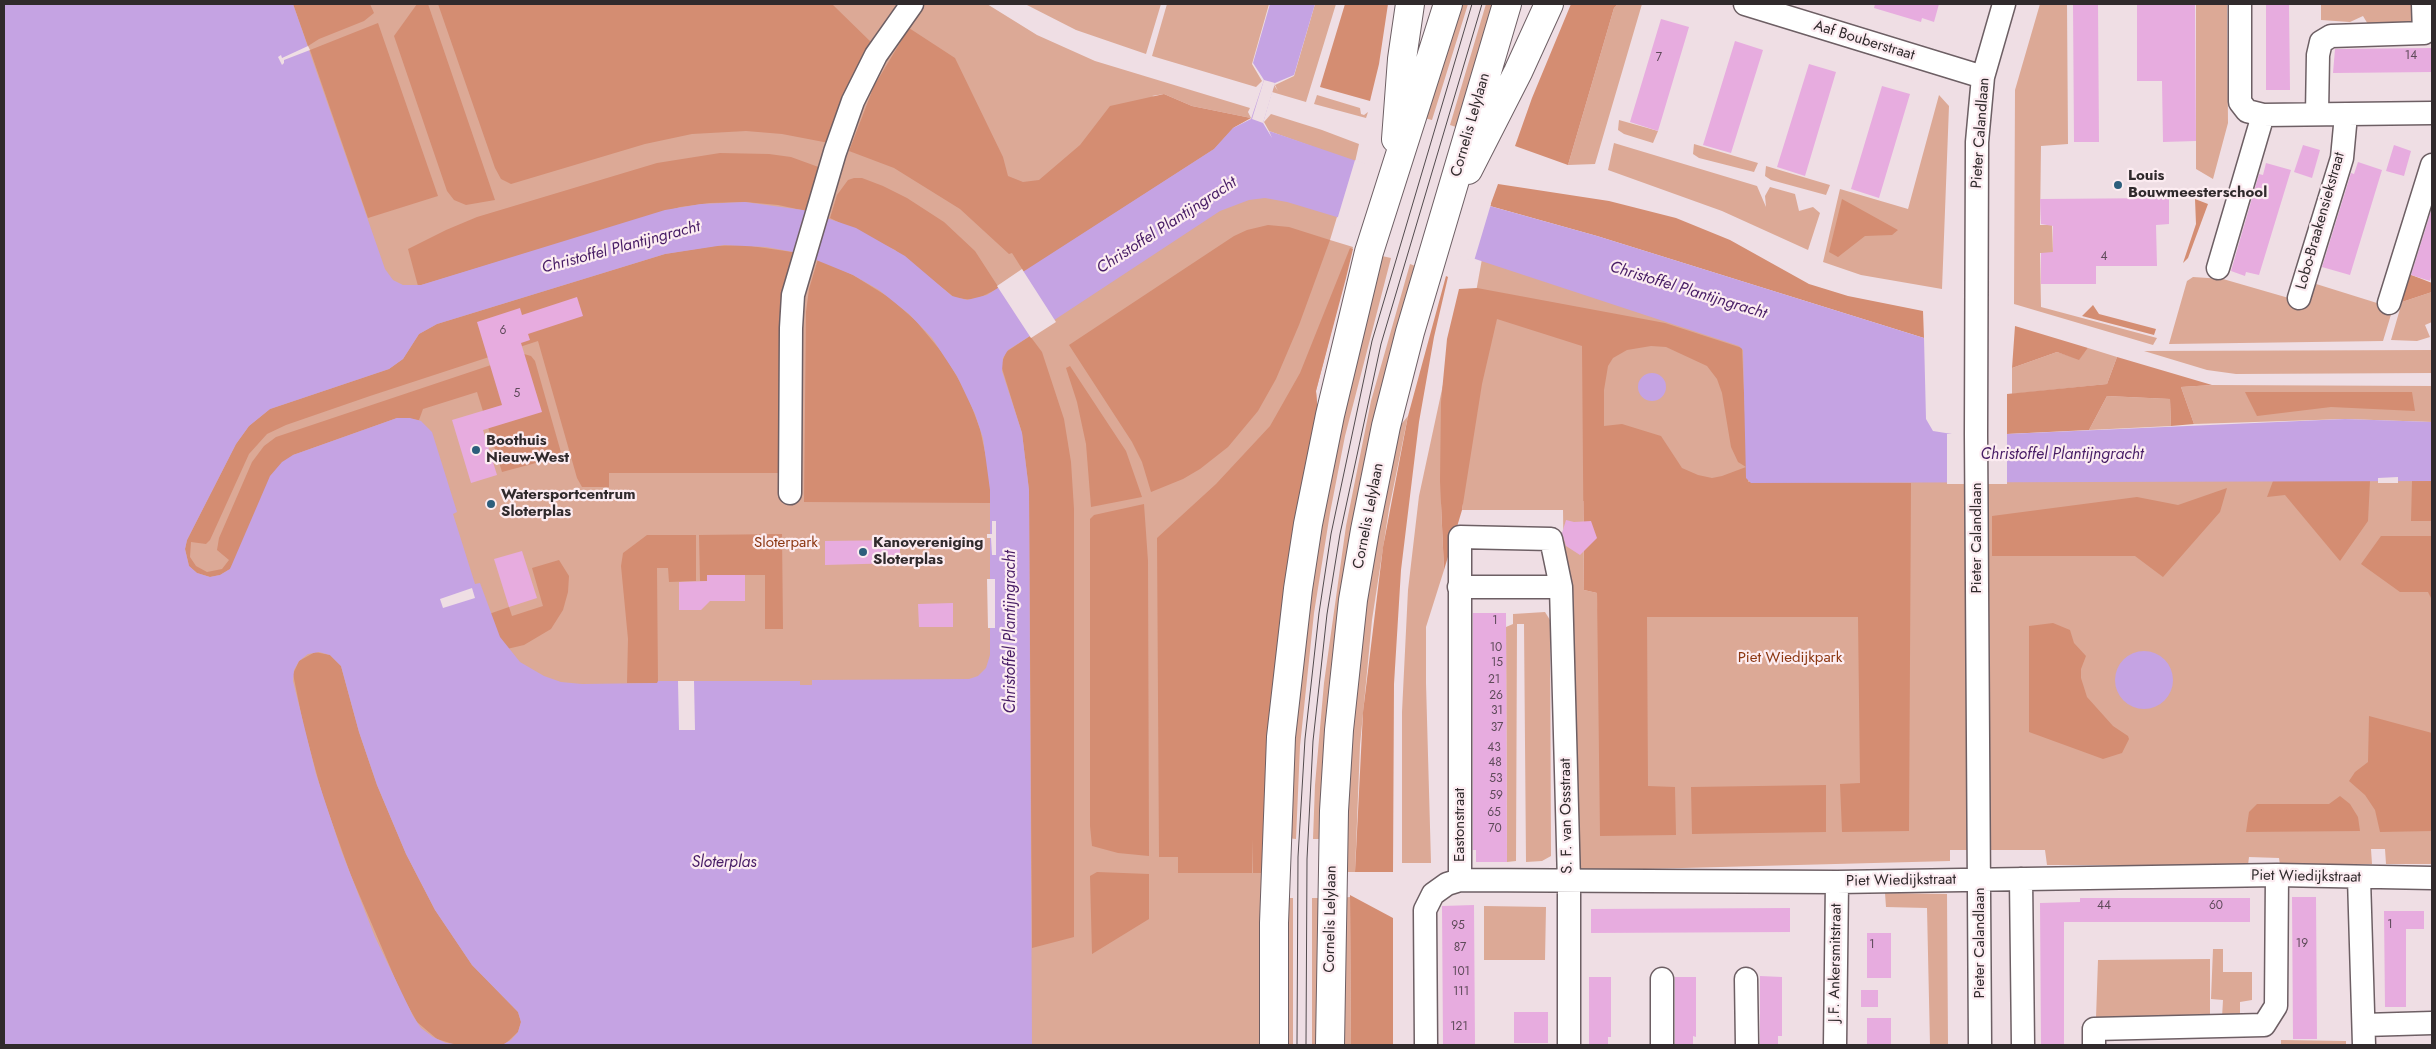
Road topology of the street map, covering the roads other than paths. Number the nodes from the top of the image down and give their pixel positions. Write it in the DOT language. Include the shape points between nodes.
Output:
graph roads {
  1 [pos="912,4"];
  2 [pos="1410,4"];
  3 [pos="1448,4"];
  4 [pos="1507,4"];
  5 [pos="1549,4"];
  6 [pos="1745,4"];
  7 [pos="2004,4"];
  8 [pos="2240,4"];
  9 [pos="2423,4"];
  10 [pos="1983,77"];
  11 [pos="1406,111"];
  12 [pos="2432,113"];
  13 [pos="2317,114"];
  14 [pos="2263,115"];
  15 [pos="2346,115"];
  16 [pos="1478,133"];
  17 [pos="2432,165"];
  18 [pos="2218,268"];
  19 [pos="2299,298"];
  20 [pos="2389,303"];
  21 [pos="790,493"];
  22 [pos="1460,586"];
  23 [pos="1561,587"];
  24 [pos="2277,875"];
  25 [pos="2360,878"];
  26 [pos="2432,878"];
  27 [pos="1980,879"];
  28 [pos="2021,879"];
  29 [pos="1460,880"];
  30 [pos="1568,882"];
  31 [pos="1837,882"];
  32 [pos="1662,979"];
  33 [pos="1746,980"];
  34 [pos="2432,1023"];
  35 [pos="2364,1035"];
  36 [pos="1274,1045"];
  37 [pos="1330,1045"];
  38 [pos="1426,1045"];
  39 [pos="1569,1045"];
  40 [pos="1662,1045"];
  41 [pos="1747,1045"];
  42 [pos="1835,1045"];
  43 [pos="1980,1045"];
  44 [pos="2024,1045"];
  45 [pos="2094,1045"];
  1 -- 21 [label="street" via="864,76 845,121 799,272 792,309"];
  2 -- 11 [label="main road"];
  3 -- 11 [label="main road"];
  4 -- 16 [label="main road, Cornelis Lelylaan"];
  5 -- 16 [label="main road"];
  6 -- 10 [label="street, Aaf Bouberstraat"];
  7 -- 10 [label="street, Pieter Calandlaan"];
  8 -- 14 [label="street" via="2240,102 2247,111"];
  9 -- 13 [label="street" via="2424,33 2331,36 2321,42"];
  10 -- 27 [label="street, Pieter Calandlaan" via="1977,142"];
  11 -- 36 [label="main road" via="1328,423 1308,524 1286,680 1277,795"];
  12 -- 15 [label="street"];
  13 -- 14 [label="street"];
  13 -- 15 [label="street"];
  14 -- 18 [label="street"];
  15 -- 19 [label="street, Lobo-Braakensiekstraat" via="2342,158"];
  16 -- 37 [label="main road, Cornelis Lelylaan" via="1446,210 1386,426 1353,600 1334,811"];
  17 -- 20 [label="street"];
  22 -- 23 [label="street"];
  22 -- 23 [label="street, Eastonstraat" via="1460,537 1551,539"];
  22 -- 29 [label="street, Eastonstraat"];
  23 -- 30 [label="street, S. F. van Ossstraat"];
  24 -- 25 [label="street, Piet Wiedijkstraat"];
  24 -- 28 [label="street, Piet Wiedijkstraat"];
  24 -- 45 [label="street" via="2276,1006 2264,1025 2094,1028"];
  25 -- 26 [label="street, Piet Wiedijkstraat"];
  25 -- 35 [label="street"];
  27 -- 28 [label="street, Piet Wiedijkstraat"];
  27 -- 31 [label="street, Piet Wiedijkstraat"];
  27 -- 43 [label="street, Pieter Calandlaan"];
  28 -- 44 [label="street"];
  29 -- 30 [label="street, Piet Wiedijkstraat"];
  29 -- 38 [label="street, Eastonstraat" via="1433,894 1425,910"];
  30 -- 31 [label="street, Piet Wiedijkstraat"];
  30 -- 39 [label="street, S. F. van Ossstraat"];
  31 -- 42 [label="street, J.F. Ankersmitstraat"];
  32 -- 40 [label="street"];
  33 -- 41 [label="street"];
  34 -- 35 [label="street"];
}
